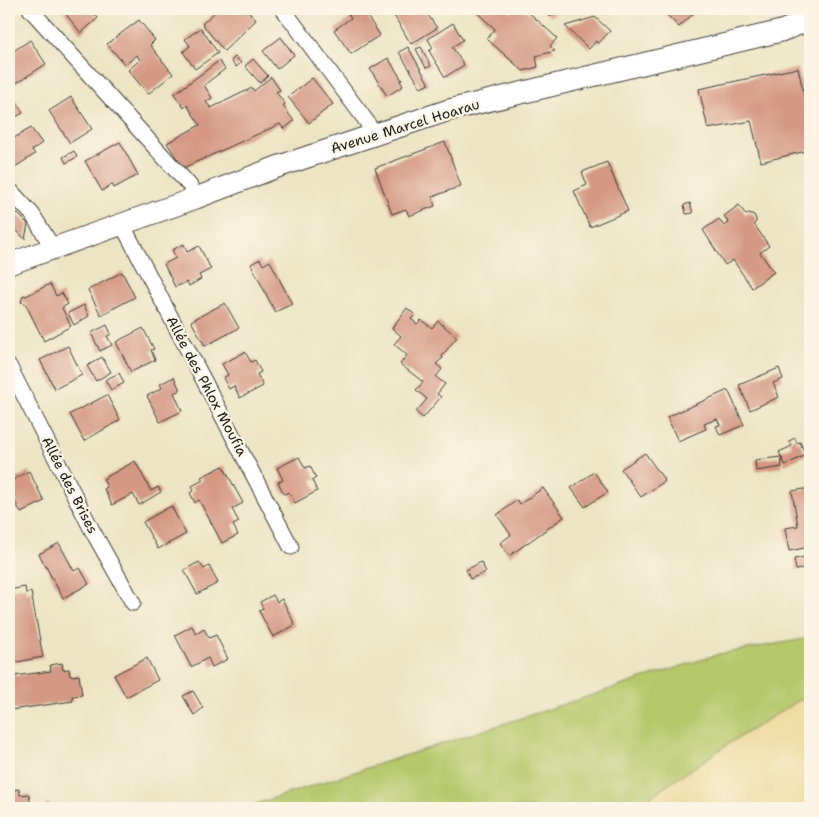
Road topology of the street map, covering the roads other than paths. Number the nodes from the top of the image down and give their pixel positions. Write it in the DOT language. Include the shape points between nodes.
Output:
graph roads {
  1 [pos="30,9"];
  2 [pos="284,9"];
  3 [pos="809,22"];
  4 [pos="372,134"];
  5 [pos="9,189"];
  6 [pos="196,198"];
  7 [pos="122,224"];
  8 [pos="53,248"];
  9 [pos="9,264"];
  10 [pos="9,366"];
  11 [pos="291,547"];
  12 [pos="133,603"];
  1 -- 6 [label="street" via="190,186"];
  2 -- 4 [label="street" via="367,122"];
  3 -- 4 [label="main road, Avenue Marcel Hoarau" via="772,34 449,110"];
  4 -- 6 [label="main road, Avenue Marcel Hoarau"];
  5 -- 8 [label="street" via="32,214"];
  6 -- 7 [label="main road, Avenue Marcel Hoarau"];
  7 -- 8 [label="main road, Avenue Marcel Hoarau"];
  7 -- 11 [label="street, Allée des Phlox Moufia"];
  8 -- 9 [label="main road, Avenue Marcel Hoarau"];
  10 -- 12 [label="street, Allée des Brises"];
}
